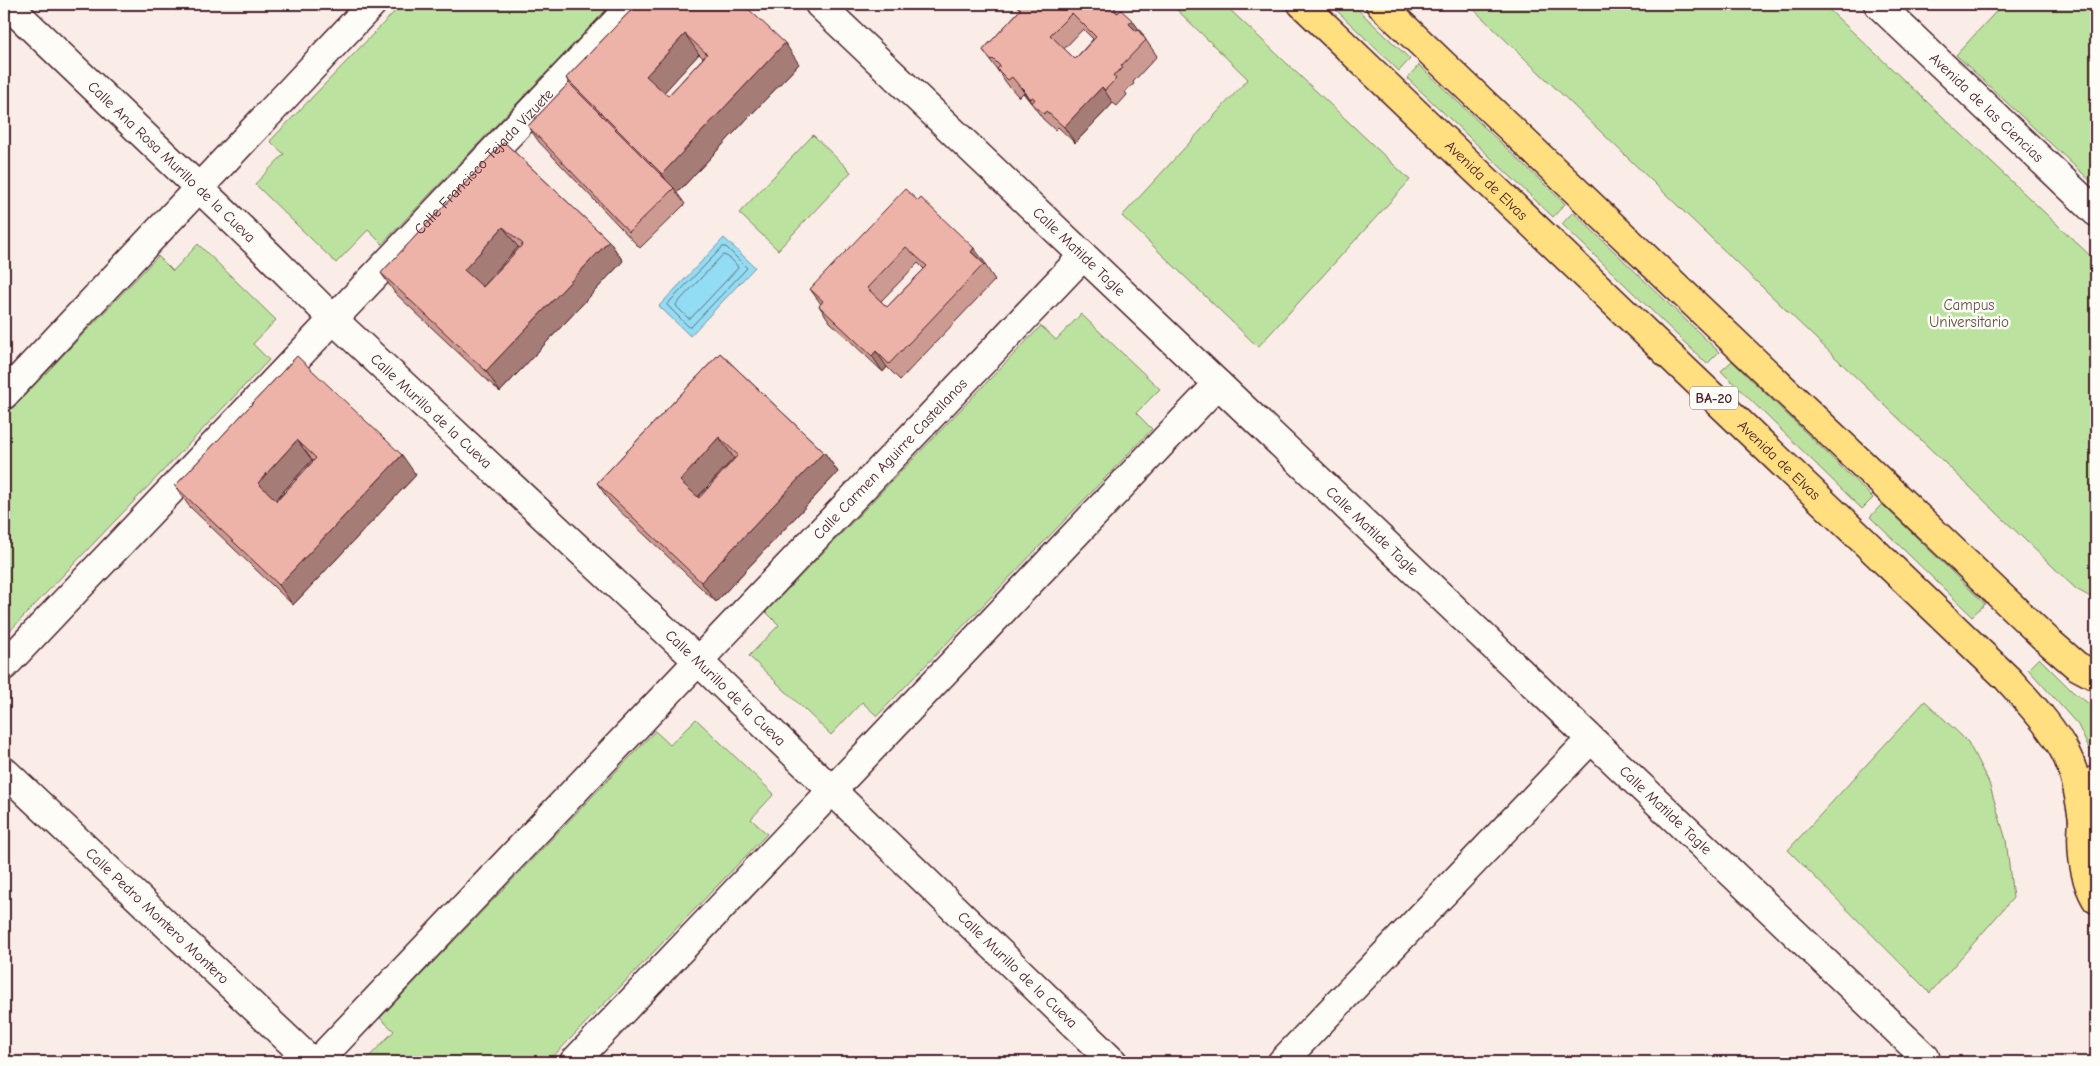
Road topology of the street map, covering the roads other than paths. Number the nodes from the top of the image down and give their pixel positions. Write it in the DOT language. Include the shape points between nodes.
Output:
graph roads {
  1 [pos="372,4"];
  2 [pos="633,4"];
  3 [pos="819,4"];
  4 [pos="1302,4"];
  5 [pos="1380,4"];
  6 [pos="1878,4"];
  7 [pos="9,14"];
  8 [pos="198,189"];
  9 [pos="2096,212"];
  10 [pos="1083,256"];
  11 [pos="334,320"];
  12 [pos="1218,384"];
  13 [pos="4,394"];
  14 [pos="698,660"];
  15 [pos="4,666"];
  16 [pos="2096,676"];
  17 [pos="1590,740"];
  18 [pos="4,770"];
  19 [pos="2096,780"];
  20 [pos="833,789"];
  21 [pos="2083,819"];
  22 [pos="2096,900"];
  23 [pos="1925,1057"];
  24 [pos="312,1062"];
  25 [pos="317,1062"];
  26 [pos="574,1062"];
  27 [pos="1113,1062"];
  28 [pos="1282,1062"];
  1 -- 8 [label="street"];
  2 -- 11 [label="street, Calle Francisco Tejada Vizuete"];
  3 -- 10 [label="street, Calle Matilde Tagle"];
  4 -- 21 [label="highway, Avenida de Elvas / BA-20" via="2008,679 2035,709 2065,752 2076,781"];
  5 -- 16 [label="highway" via="2047,640 2077,666"];
  6 -- 9 [label="street, Avenida de las Ciencias"];
  7 -- 8 [label="street, Calle Ana Rosa Murillo de la Cueva"];
  8 -- 11 [label="street, Calle Ana Rosa Murillo de la Cueva"];
  8 -- 13 [label="street"];
  10 -- 12 [label="street, Calle Matilde Tagle"];
  10 -- 14 [label="street, Calle Carmen Aguirre Castellanos"];
  11 -- 14 [label="street, Calle Murillo de la Cueva"];
  11 -- 15 [label="street, Calle Francisco Tejada Vizuete"];
  12 -- 17 [label="street, Calle Matilde Tagle"];
  12 -- 20 [label="street"];
  14 -- 20 [label="street, Calle Murillo de la Cueva"];
  14 -- 25 [label="street, Calle Carmen Aguirre Castellanos"];
  17 -- 23 [label="street, Calle Matilde Tagle"];
  17 -- 28 [label="street"];
  18 -- 24 [label="street, Calle Pedro Montero Montero"];
  19 -- 21 [label="highway, BA-20"];
  20 -- 26 [label="street"];
  20 -- 27 [label="street, Calle Murillo de la Cueva"];
  21 -- 22 [label="highway, BA-20" via="2085,869"];
}
